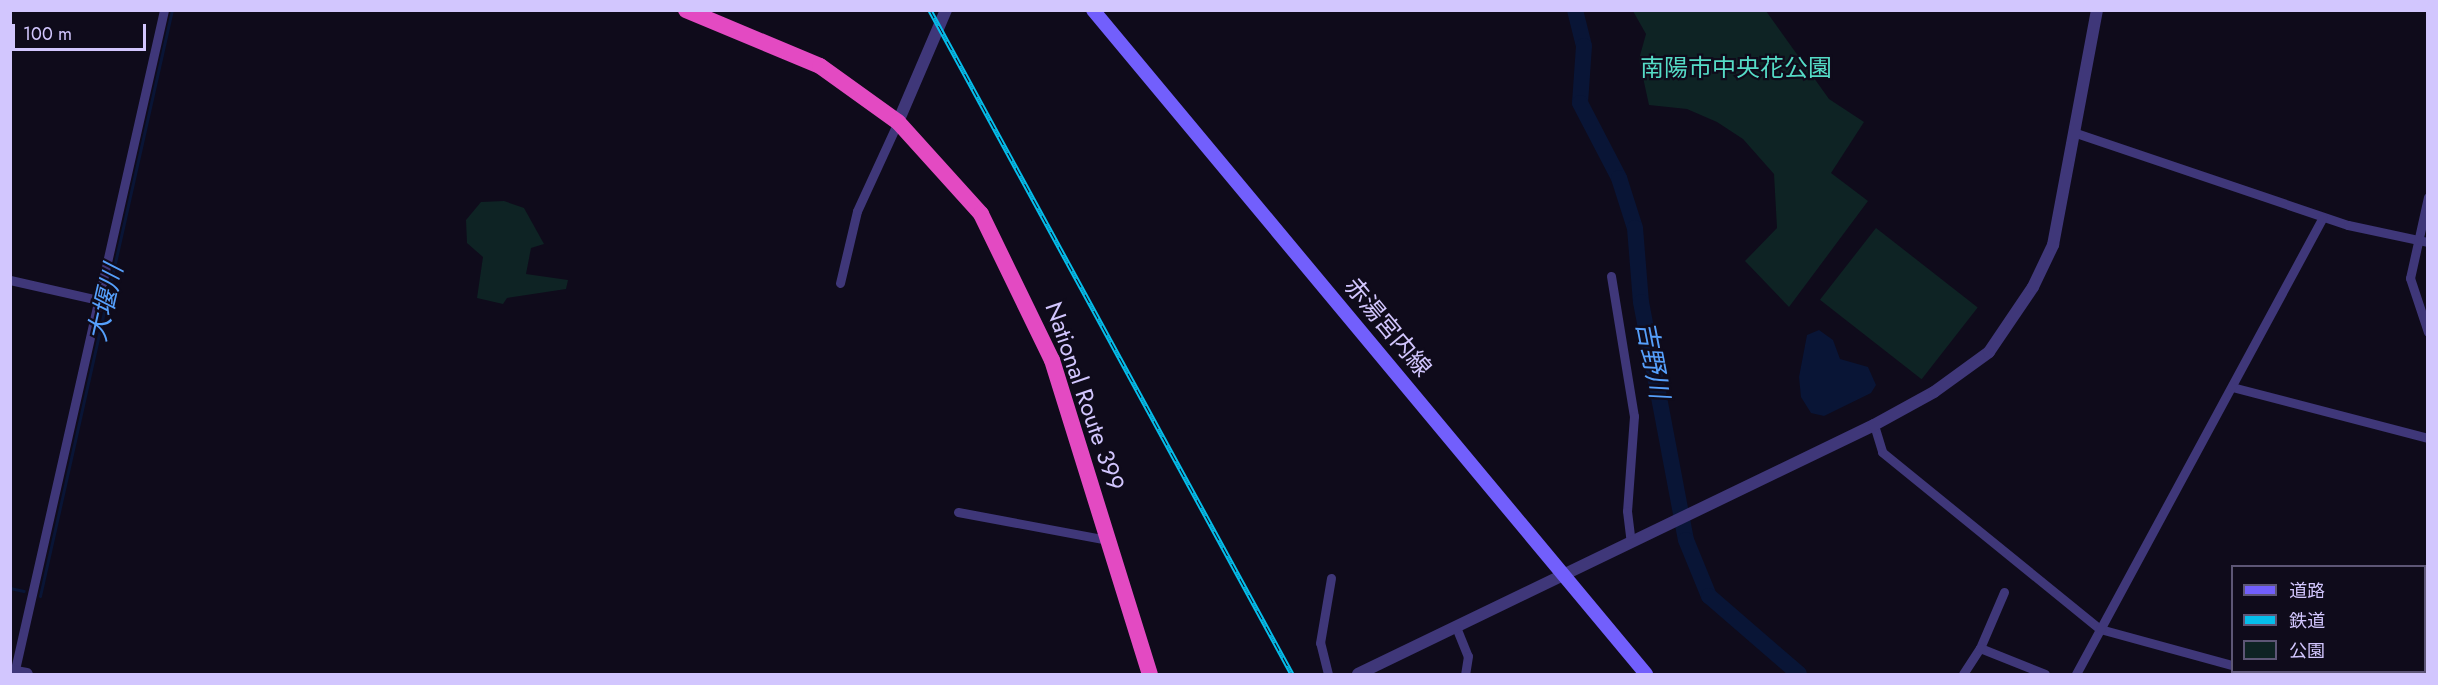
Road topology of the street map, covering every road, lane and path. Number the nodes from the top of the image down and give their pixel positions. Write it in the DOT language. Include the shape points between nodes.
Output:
graph roads {
  1 [pos="164,10"];
  2 [pos="686,10"];
  3 [pos="946,10"];
  4 [pos="1093,10"];
  5 [pos="2097,10"];
  6 [pos="898,122"];
  7 [pos="2073,132"];
  8 [pos="2427,197"];
  9 [pos="2323,217"];
  10 [pos="2417,236"];
  11 [pos="2427,242"];
  12 [pos="1611,276"];
  13 [pos="10,280"];
  14 [pos="840,283"];
  15 [pos="98,300"];
  16 [pos="2427,332"];
  17 [pos="2232,387"];
  18 [pos="1874,425"];
  19 [pos="2427,438"];
  20 [pos="958,512"];
  21 [pos="1108,540"];
  22 [pos="1631,542"];
  23 [pos="1564,574"];
  24 [pos="1331,578"];
  25 [pos="2004,592"];
  26 [pos="1456,627"];
  27 [pos="2100,630"];
  28 [pos="1980,648"];
  29 [pos="2231,665"];
  30 [pos="13,672"];
  31 [pos="27,675"];
  32 [pos="1150,675"];
  33 [pos="1328,675"];
  34 [pos="1358,675"];
  35 [pos="1465,675"];
  36 [pos="1646,675"];
  37 [pos="1964,675"];
  38 [pos="2045,675"];
  39 [pos="2076,675"];
  1 -- 15 [label="street"];
  2 -- 6 [label="highway, National Route 399" via="811,61"];
  3 -- 6 [label="street"];
  4 -- 23 [label="main road, 赤湯宮内線"];
  5 -- 7 [label="street"];
  6 -- 14 [label="street" via="857,211"];
  6 -- 21 [label="highway, National Route 399" via="981,214 1029,306"];
  7 -- 9 [label="street"];
  7 -- 18 [label="street" via="2053,245 2005,332 1969,369"];
  8 -- 10 [label="street"];
  9 -- 10 [label="street" via="2390,237"];
  9 -- 17 [label="street"];
  10 -- 11 [label="street"];
  10 -- 16 [label="street" via="2411,289"];
  12 -- 22 [label="street" via="1634,416 1627,511"];
  13 -- 15 [label="street"];
  15 -- 30 [label="street"];
  17 -- 19 [label="street"];
  17 -- 27 [label="street"];
  18 -- 22 [label="street"];
  18 -- 27 [label="street" via="1882,452"];
  20 -- 21 [label="street"];
  21 -- 32 [label="highway, National Route 399"];
  22 -- 23 [label="street"];
  23 -- 26 [label="street"];
  23 -- 36 [label="main road, 赤湯宮内線"];
  24 -- 33 [label="street" via="1320,643"];
  25 -- 28 [label="street"];
  26 -- 34 [label="street"];
  26 -- 35 [label="street" via="1468,656"];
  27 -- 29 [label="street"];
  27 -- 39 [label="street"];
  28 -- 37 [label="street"];
  28 -- 38 [label="street"];
  30 -- 31 [label="street"];
}
